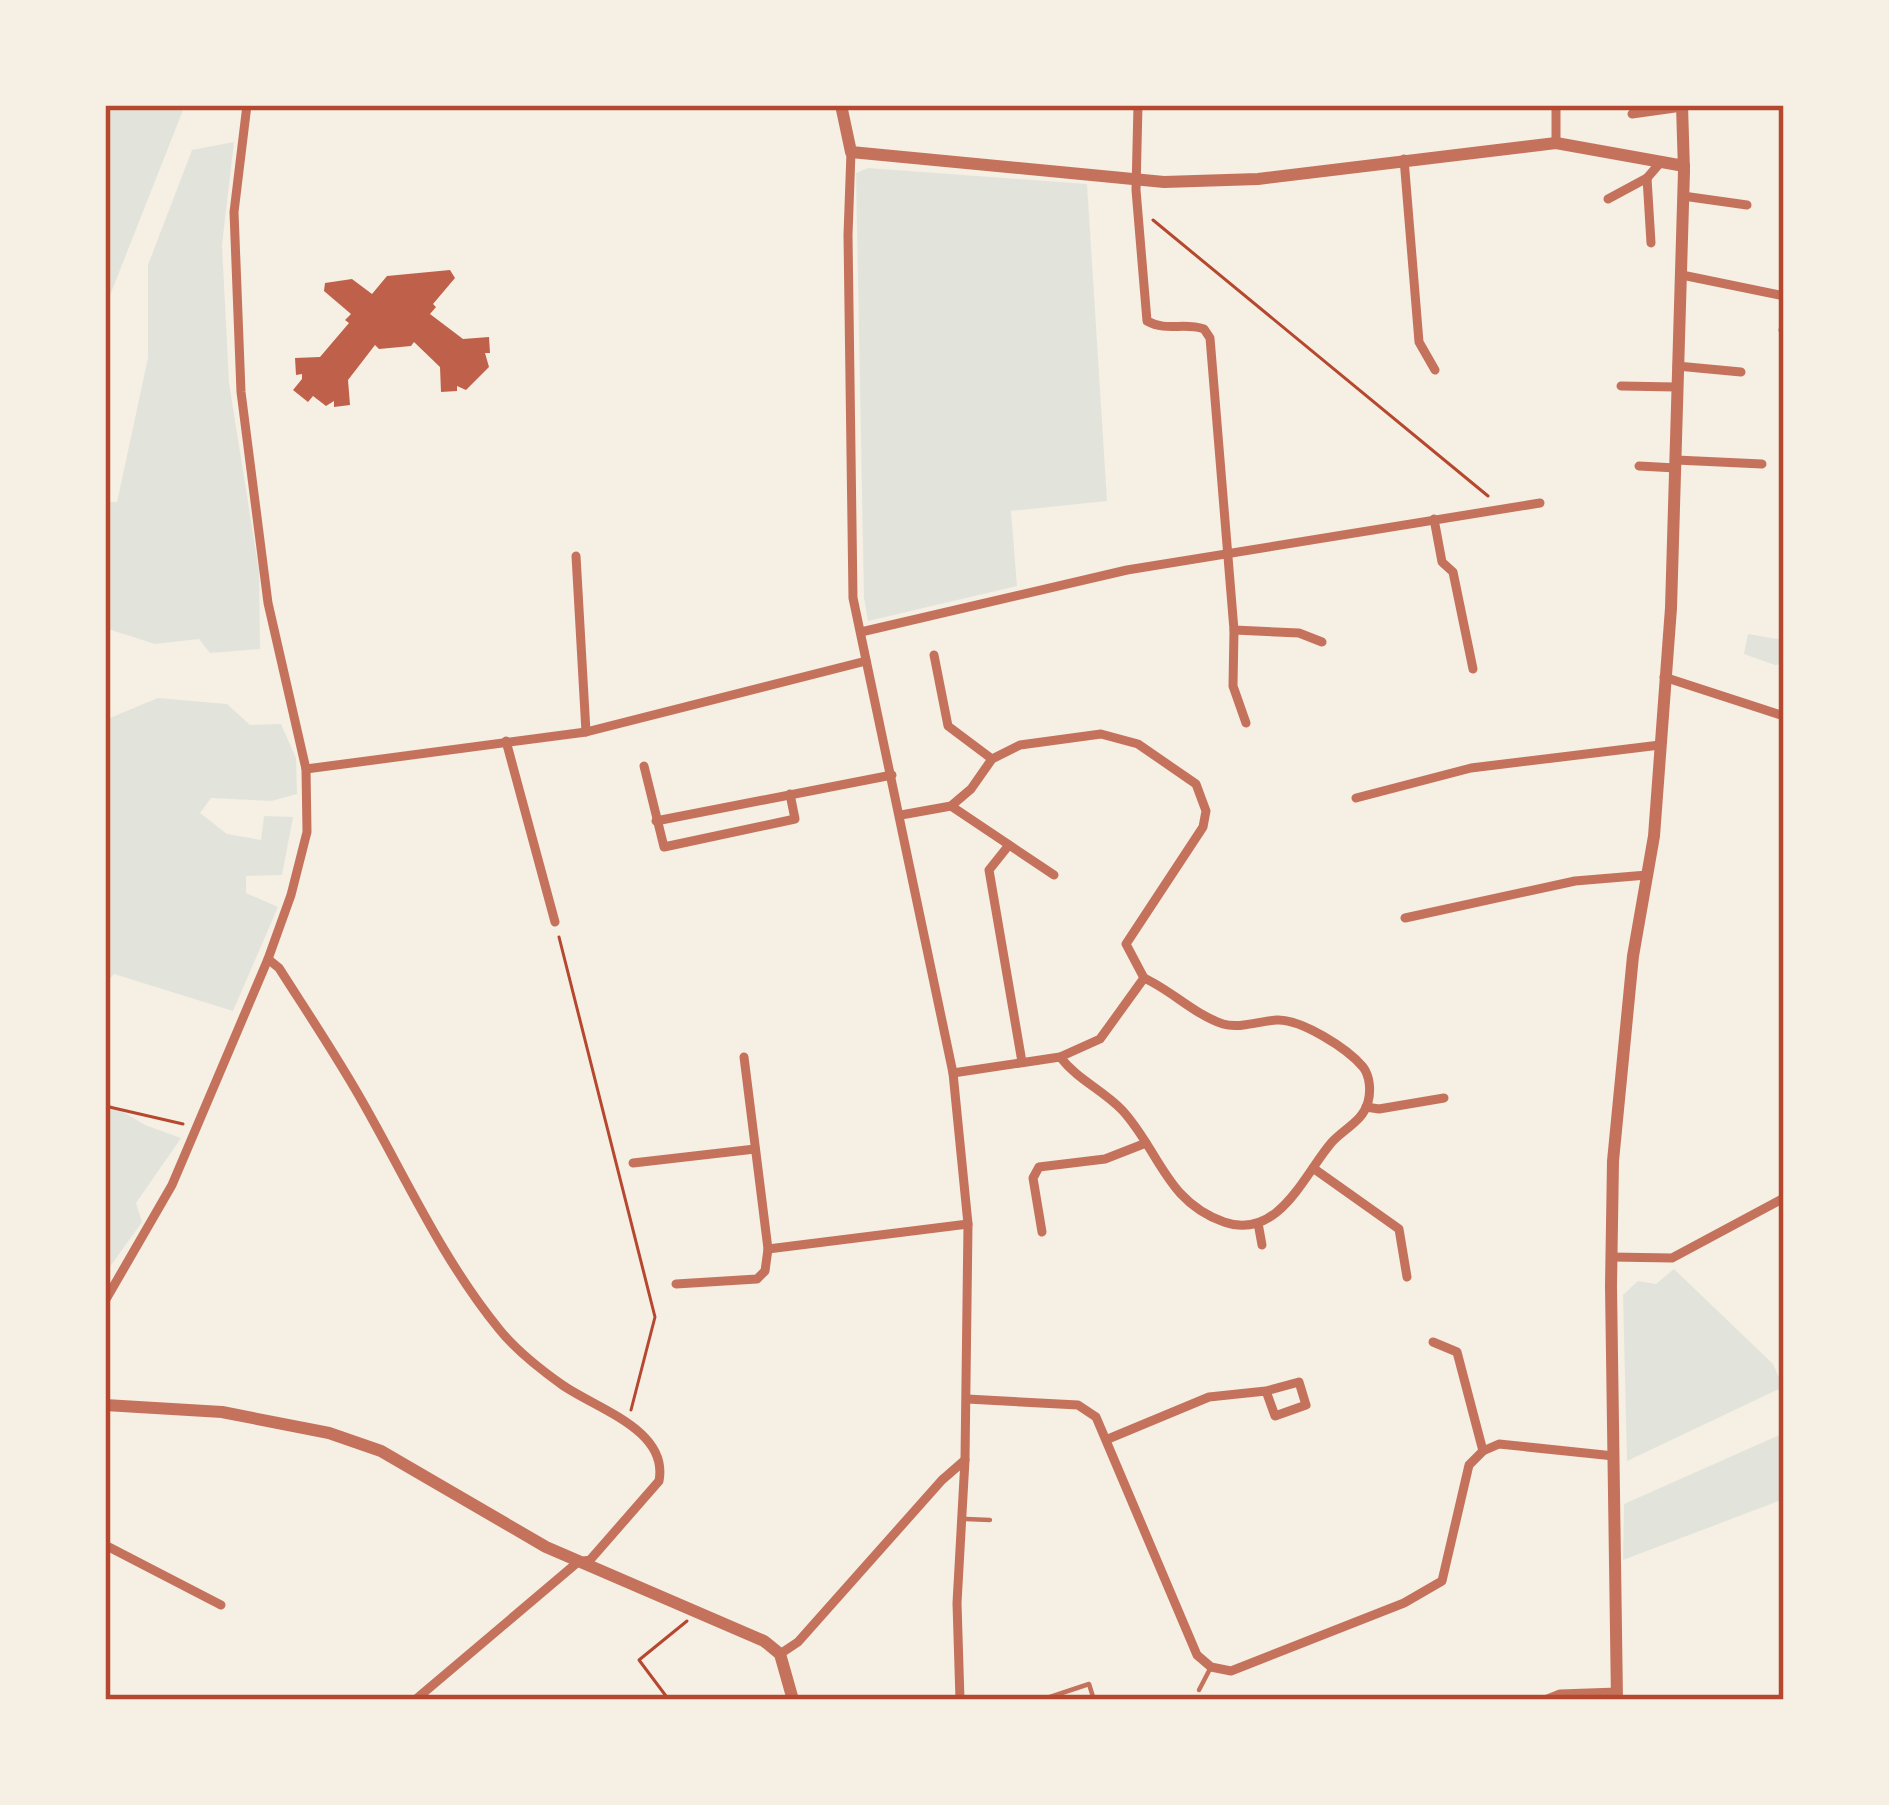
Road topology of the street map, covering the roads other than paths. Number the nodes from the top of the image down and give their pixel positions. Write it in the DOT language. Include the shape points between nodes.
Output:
graph roads {
  1 [pos="247,105"];
  2 [pos="841,105"];
  3 [pos="1138,105"];
  4 [pos="1556,105"];
  5 [pos="1682,106"];
  6 [pos="1632,114"];
  7 [pos="1556,143"];
  8 [pos="851,152"];
  9 [pos="1404,159"];
  10 [pos="1660,163"];
  11 [pos="1684,166"];
  12 [pos="1647,178"];
  13 [pos="1136,180"];
  14 [pos="1683,196"];
  15 [pos="1608,199"];
  16 [pos="1747,206"];
  17 [pos="1651,243"];
  18 [pos="1682,275"];
  19 [pos="1784,296"];
  20 [pos="1677,366"];
  21 [pos="1435,370"];
  22 [pos="1741,372"];
  23 [pos="1621,386"];
  24 [pos="1676,388"];
  25 [pos="1676,464"];
  26 [pos="1762,464"];
  27 [pos="1639,466"];
  28 [pos="1540,503"];
  29 [pos="1434,519"];
  30 [pos="1226,553"];
  31 [pos="576,556"];
  32 [pos="1234,630"];
  33 [pos="861,632"];
  34 [pos="1322,642"];
  35 [pos="934,655"];
  36 [pos="866,661"];
  37 [pos="1472,669"];
  38 [pos="1664,677"];
  39 [pos="1784,716"];
  40 [pos="1246,723"];
  41 [pos="586,732"];
  42 [pos="506,741"];
  43 [pos="1660,745"];
  44 [pos="992,759"];
  45 [pos="644,766"];
  46 [pos="306,770"];
  47 [pos="892,775"];
  48 [pos="790,794"];
  49 [pos="1356,798"];
  50 [pos="951,806"];
  51 [pos="901,815"];
  52 [pos="656,821"];
  53 [pos="1009,845"];
  54 [pos="1054,875"];
  55 [pos="1648,875"];
  56 [pos="1405,918"];
  57 [pos="555,922"];
  58 [pos="268,959"];
  59 [pos="1144,978"];
  60 [pos="743,1057"];
  61 [pos="1060,1057"];
  62 [pos="1022,1062"];
  63 [pos="953,1073"];
  64 [pos="1444,1098"];
  65 [pos="1366,1107"];
  66 [pos="1145,1143"];
  67 [pos="754,1149"];
  68 [pos="633,1163"];
  69 [pos="1313,1168"];
  70 [pos="1784,1198"];
  71 [pos="1258,1223"];
  72 [pos="968,1224"];
  73 [pos="1042,1232"];
  74 [pos="1262,1245"];
  75 [pos="768,1249"];
  76 [pos="1611,1257"];
  77 [pos="1407,1277"];
  78 [pos="676,1284"];
  79 [pos="105,1300"];
  80 [pos="1433,1342"];
  81 [pos="1266,1391"];
  82 [pos="967,1399"];
  83 [pos="105,1405"];
  84 [pos="1108,1439"];
  85 [pos="1483,1450"];
  86 [pos="1614,1456"];
  87 [pos="965,1460"];
  88 [pos="963,1519"];
  89 [pos="990,1520"];
  90 [pos="105,1545"];
  91 [pos="578,1562"];
  92 [pos="221,1605"];
  93 [pos="780,1654"];
  94 [pos="1211,1667"];
  95 [pos="1198,1690"];
  96 [pos="427,1695"];
  97 [pos="1617,1696"];
  98 [pos="415,1700"];
  99 [pos="793,1700"];
  100 [pos="960,1700"];
  101 [pos="1041,1700"];
  102 [pos="1094,1700"];
  103 [pos="1545,1700"];
  1 -- 46 [label="street" via="234,212 241,392 268,603"];
  2 -- 8 [label="street"];
  3 -- 13 [label="street"];
  4 -- 7 [label="street"];
  5 -- 6 [label="street"];
  5 -- 11 [label="street"];
  7 -- 9 [label="street"];
  7 -- 10 [label="street"];
  8 -- 13 [label="street"];
  8 -- 33 [label="street" via="853,598"];
  9 -- 13 [label="street" via="1258,179"];
  9 -- 21 [label="street" via="1419,342"];
  10 -- 11 [label="street"];
  10 -- 12 [label="street"];
  11 -- 14 [label="street"];
  12 -- 15 [label="street"];
  12 -- 17 [label="street"];
  13 -- 30 [label="street" via="1147,321 1161,329 1204,328 1210,338"];
  14 -- 16 [label="street"];
  14 -- 18 [label="street"];
  18 -- 19 [label="street"];
  18 -- 20 [label="street"];
  20 -- 22 [label="street"];
  20 -- 24 [label="street"];
  23 -- 24 [label="street"];
  24 -- 25 [label="street"];
  25 -- 26 [label="street"];
  25 -- 27 [label="street"];
  25 -- 38 [label="street"];
  28 -- 29 [label="street"];
  29 -- 30 [label="street"];
  29 -- 37 [label="street"];
  30 -- 32 [label="street"];
  30 -- 33 [label="street"];
  31 -- 41 [label="street"];
  32 -- 34 [label="street"];
  32 -- 40 [label="street" via="1233,686"];
  33 -- 36 [label="street"];
  35 -- 44 [label="street" via="948,726"];
  36 -- 41 [label="street"];
  36 -- 47 [label="street"];
  38 -- 39 [label="street"];
  38 -- 43 [label="street"];
  41 -- 42 [label="street"];
  42 -- 46 [label="street"];
  42 -- 57 [label="street"];
  43 -- 49 [label="street" via="1471,768"];
  43 -- 55 [label="street"];
  44 -- 50 [label="street"];
  44 -- 59 [label="street" via="1020,745 1101,734 1138,745 1196,784 1206,811 1202,827 1126,944"];
  45 -- 52 [label="street"];
  46 -- 58 [label="street" via="307,832"];
  47 -- 48 [label="street"];
  47 -- 51 [label="street"];
  48 -- 52 [label="street"];
  48 -- 52 [label="street" via="795,819 664,847"];
  50 -- 51 [label="street"];
  50 -- 53 [label="street"];
  51 -- 63 [label="street"];
  53 -- 54 [label="street"];
  53 -- 62 [label="street" via="989,870"];
  55 -- 56 [label="street" via="1575,881"];
  55 -- 76 [label="street" via="1621,1058"];
  58 -- 79 [label="street" via="172,1186"];
  58 -- 91 [label="street" via="362,1100 439,1245 501,1333 652,1445 659,1481 590,1560"];
  59 -- 61 [label="street" via="1100,1040"];
  59 -- 65 [label="street" via="1224,1024 1305,1024 1363,1068"];
  60 -- 67 [label="street"];
  61 -- 62 [label="street"];
  61 -- 66 [label="street" via="1120,1108"];
  62 -- 63 [label="street"];
  63 -- 72 [label="street"];
  64 -- 65 [label="street"];
  65 -- 69 [label="street"];
  66 -- 71 [label="street" via="1193,1206 1228,1224"];
  66 -- 73 [label="street" via="1105,1159 1039,1167 1033,1178"];
  67 -- 68 [label="street"];
  67 -- 75 [label="street"];
  69 -- 71 [label="street" via="1284,1207"];
  69 -- 77 [label="street" via="1399,1228"];
  70 -- 76 [label="street" via="1672,1258"];
  71 -- 74 [label="street"];
  72 -- 75 [label="street"];
  72 -- 82 [label="street"];
  75 -- 78 [label="street" via="758,1279"];
  76 -- 86 [label="street"];
  80 -- 85 [label="street" via="1457,1352"];
  81 -- 81 [label="street" via="1275,1415 1306,1405 1299,1382"];
  81 -- 84 [label="street" via="1209,1397"];
  82 -- 84 [label="street" via="1078,1405"];
  82 -- 87 [label="street"];
  83 -- 91 [label="street" via="190,1408 329,1433 381,1451"];
  84 -- 94 [label="street" via="1197,1655"];
  85 -- 86 [label="street" via="1499,1444"];
  85 -- 94 [label="street" via="1469,1465 1442,1581 1231,1671"];
  86 -- 97 [label="street"];
  87 -- 88 [label="street"];
  87 -- 93 [label="street"];
  88 -- 89 [label="lane"];
  88 -- 100 [label="street"];
  90 -- 92 [label="street"];
  91 -- 93 [label="street"];
  91 -- 96 [label="street"];
  93 -- 99 [label="street"];
  94 -- 95 [label="lane"];
  96 -- 98 [label="street"];
  97 -- 103 [label="street"];
  101 -- 102 [label="lane" via="1089,1684"];
}
